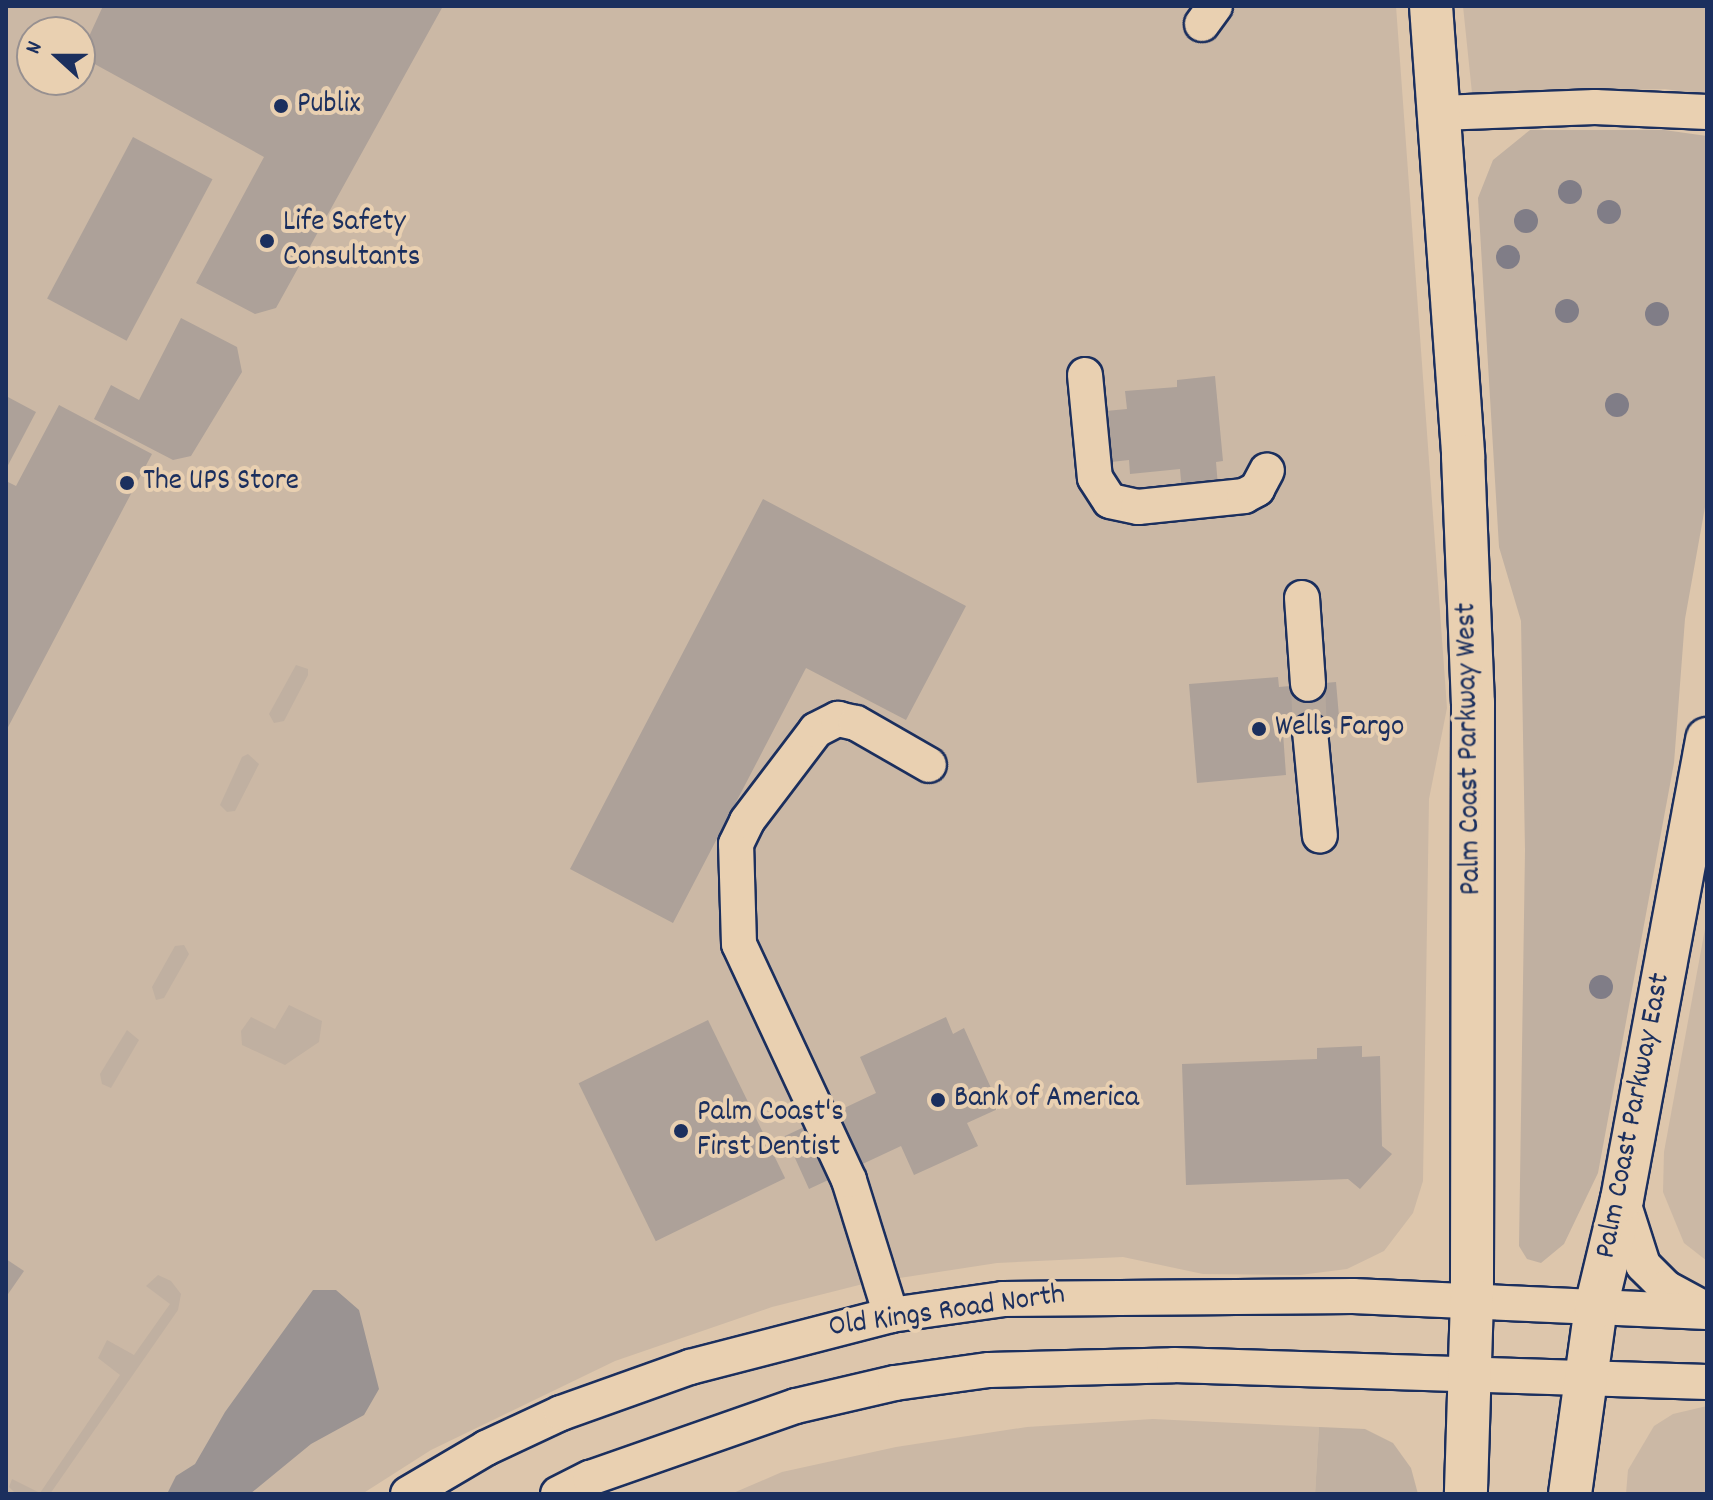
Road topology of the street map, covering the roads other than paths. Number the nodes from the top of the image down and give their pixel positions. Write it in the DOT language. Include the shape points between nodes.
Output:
graph roads {
  1 [pos="1431,6"];
  2 [pos="1707,112"];
  3 [pos="1440,113"];
  4 [pos="1085,375"];
  5 [pos="1267,470"];
  6 [pos="1302,598"];
  7 [pos="1308,684"];
  8 [pos="1310,731"];
  9 [pos="1707,739"];
  10 [pos="929,765"];
  11 [pos="1320,836"];
  12 [pos="1622,1199"];
  13 [pos="1472,1299"];
  14 [pos="1596,1307"];
  15 [pos="1707,1311"];
  16 [pos="891,1315"];
  17 [pos="1469,1374"];
  18 [pos="1586,1376"];
  19 [pos="1707,1382"];
  20 [pos="408,1494"];
  21 [pos="558,1494"];
  22 [pos="1466,1494"];
  23 [pos="1570,1494"];
  1 -- 3 [label="main road, Palm Coast Parkway West"];
  2 -- 3 [label="street" via="1595,107"];
  3 -- 13 [label="main road, Palm Coast Parkway West" via="1463,456 1474,732"];
  4 -- 5 [label="street" via="1095,478 1110,501 1138,507 1244,496 1257,489"];
  6 -- 7 [label="street"];
  8 -- 11 [label="street"];
  9 -- 12 [label="main road, Palm Coast Parkway East"];
  10 -- 16 [label="street" via="856,723 838,719 816,730 747,821 736,844 739,944 849,1180"];
  12 -- 14 [label="main road, Palm Coast Parkway East"];
  12 -- 15 [label="street" via="1643,1265 1666,1288"];
  13 -- 14 [label="street, Old Kings Road North"];
  13 -- 16 [label="street, Old Kings Road North" via="1078,1295"];
  13 -- 17 [label="main road, Palm Coast Parkway West"];
  14 -- 15 [label="street, Old Kings Road North"];
  14 -- 18 [label="main road, Palm Coast Parkway East"];
  16 -- 20 [label="street, Old Kings Road North" via="774,1342 561,1413 486,1448"];
  17 -- 18 [label="street, Old Kings Road North"];
  17 -- 21 [label="street, Old Kings Road North" via="1069,1365 939,1375 796,1406"];
  17 -- 22 [label="main road, Palm Coast Parkway West"];
  18 -- 19 [label="street, Old Kings Road North"];
  18 -- 23 [label="main road, Palm Coast Parkway East"];
}
